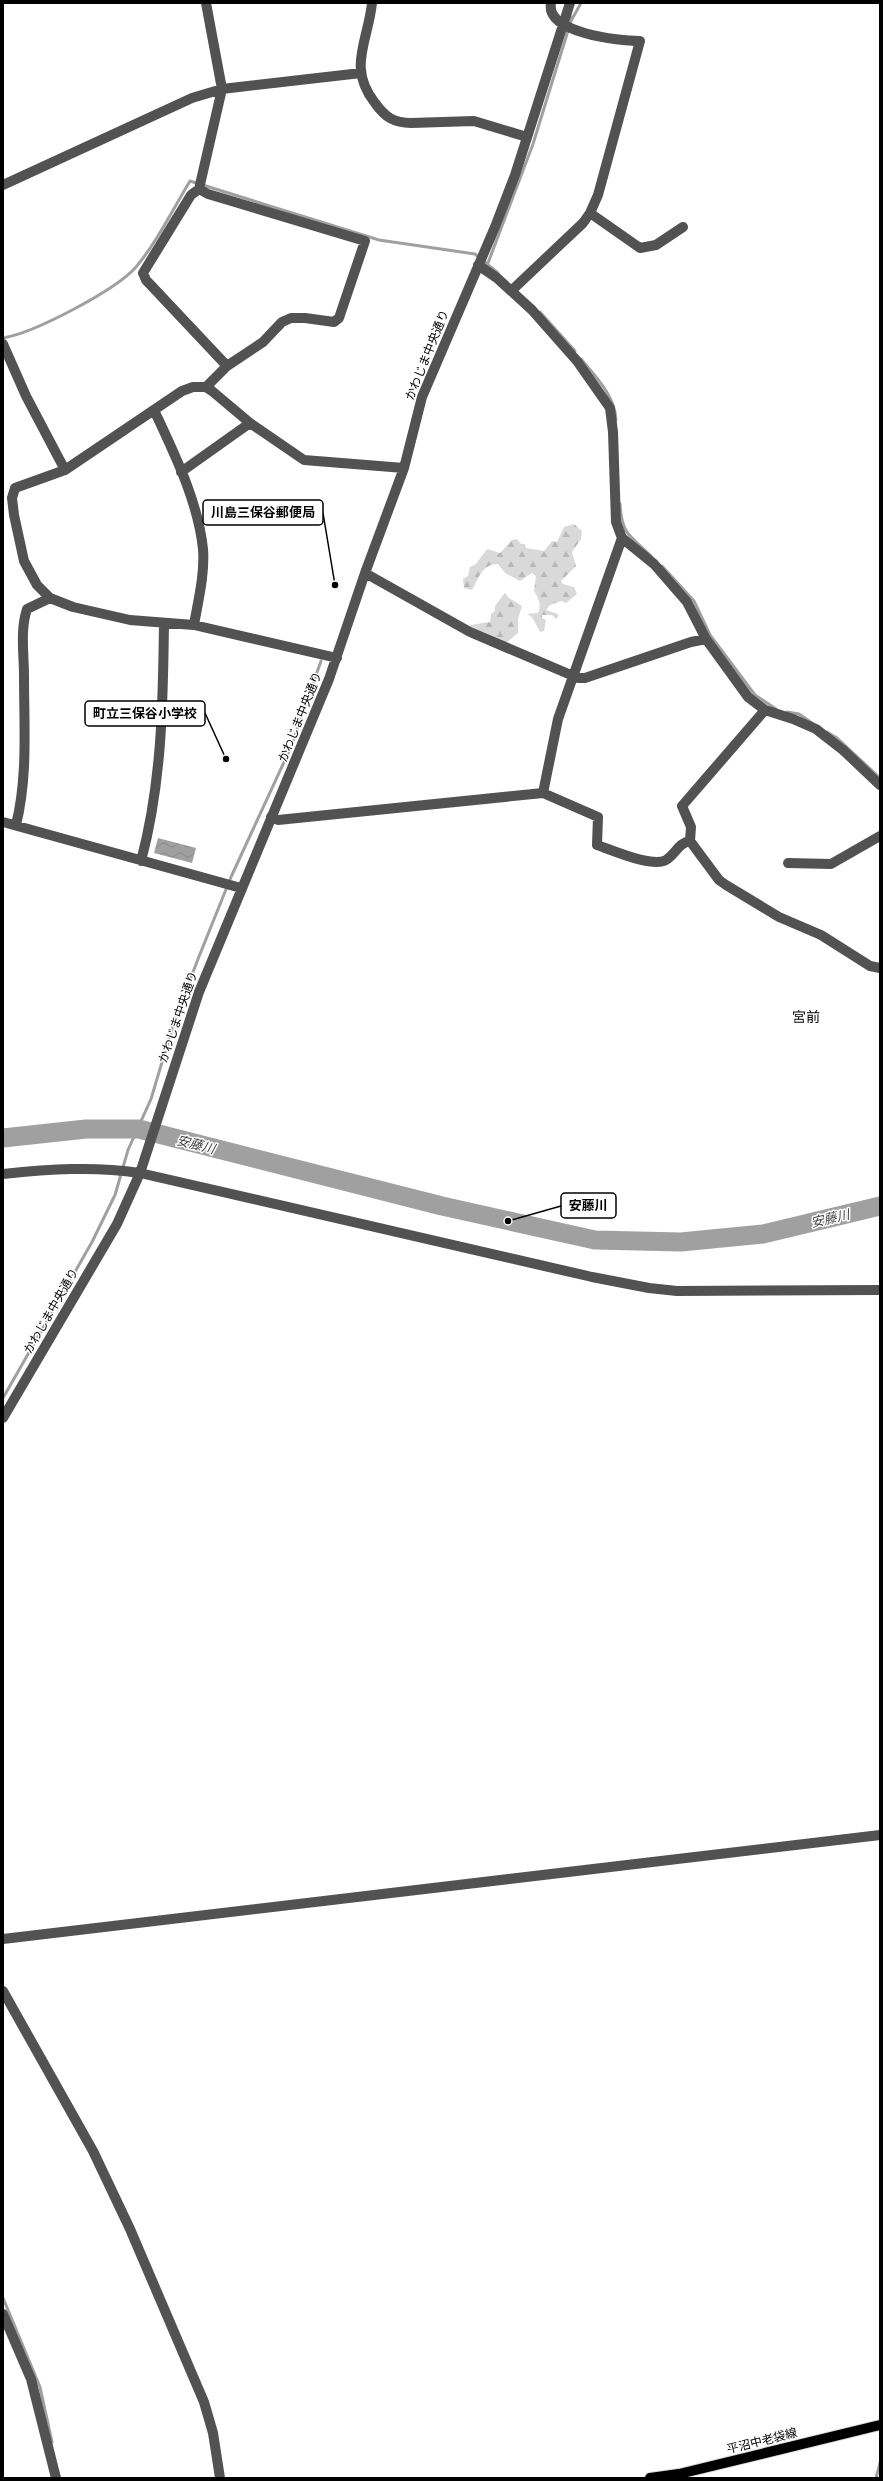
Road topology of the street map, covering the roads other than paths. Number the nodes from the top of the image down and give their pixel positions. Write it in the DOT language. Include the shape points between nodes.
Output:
graph roads {
  1 [pos="206,3"];
  2 [pos="372,3"];
  3 [pos="552,3"];
  4 [pos="570,3"];
  5 [pos="562,23"];
  6 [pos="361,73"];
  7 [pos="222,88"];
  8 [pos="527,137"];
  9 [pos="3,185"];
  10 [pos="199,189"];
  11 [pos="590,213"];
  12 [pos="684,227"];
  13 [pos="478,265"];
  14 [pos="511,291"];
  15 [pos="3,344"];
  16 [pos="227,366"];
  17 [pos="206,387"];
  18 [pos="154,410"];
  19 [pos="250,423"];
  20 [pos="404,468"];
  21 [pos="65,470"];
  22 [pos="181,472"];
  23 [pos="622,538"];
  24 [pos="365,573"];
  25 [pos="50,598"];
  26 [pos="164,623"];
  27 [pos="194,625"];
  28 [pos="706,639"];
  29 [pos="337,658"];
  30 [pos="573,676"];
  31 [pos="765,710"];
  32 [pos="880,785"];
  33 [pos="543,793"];
  34 [pos="271,818"];
  35 [pos="3,822"];
  36 [pos="16,826"];
  37 [pos="880,836"];
  38 [pos="690,841"];
  39 [pos="141,861"];
  40 [pos="788,863"];
  41 [pos="241,888"];
  42 [pos="880,968"];
  43 [pos="140,1173"];
  44 [pos="3,1174"];
  45 [pos="880,1290"];
  46 [pos="3,1418"];
  47 [pos="880,1835"];
  48 [pos="3,1939"];
  49 [pos="3,1991"];
  50 [pos="3,2314"];
  51 [pos="880,2425"];
  52 [pos="56,2478"];
  53 [pos="220,2478"];
  54 [pos="650,2478"];
  1 -- 7 [label="street"];
  2 -- 6 [label="street" via="361,55"];
  3 -- 5 [label="street" via="551,13 555,20"];
  4 -- 5 [label="street, かわじま中央通り"];
  5 -- 8 [label="street, かわじま中央通り"];
  5 -- 11 [label="street" via="612,39 640,41 598,194"];
  6 -- 7 [label="street"];
  6 -- 8 [label="street" via="372,100 394,121 411,124 474,121"];
  7 -- 9 [label="street" via="192,98"];
  7 -- 10 [label="street"];
  8 -- 13 [label="street, かわじま中央通り" via="515,175"];
  10 -- 16 [label="street" via="190,195 143,273 146,280"];
  10 -- 16 [label="street" via="208,194 365,241 339,318 334,322 328,322 314,318 291,318 282,322 252,351"];
  11 -- 12 [label="street" via="640,248 656,245"];
  11 -- 14 [label="street" via="583,223"];
  13 -- 14 [label="street"];
  13 -- 20 [label="street, かわじま中央通り" via="422,397"];
  14 -- 23 [label="street" via="562,344 610,408 616,522"];
  15 -- 21 [label="street" via="26,396"];
  16 -- 17 [label="street"];
  17 -- 18 [label="street" via="193,386"];
  17 -- 19 [label="street"];
  18 -- 21 [label="street"];
  18 -- 22 [label="street"];
  19 -- 20 [label="street" via="304,460"];
  19 -- 22 [label="street"];
  20 -- 24 [label="street, かわじま中央通り"];
  21 -- 25 [label="street" via="15,488 12,498 24,561 37,585"];
  22 -- 27 [label="street" via="203,549 202,576"];
  23 -- 28 [label="street" via="654,564 673,585 687,602"];
  23 -- 30 [label="street"];
  24 -- 29 [label="street, かわじま中央通り"];
  24 -- 30 [label="street" via="470,632"];
  25 -- 26 [label="street" via="101,614"];
  25 -- 36 [label="street" via="27,609 24,617 25,773"];
  26 -- 27 [label="street"];
  26 -- 39 [label="street" via="160,751 150,830"];
  27 -- 29 [label="street"];
  28 -- 30 [label="street" via="585,678"];
  28 -- 31 [label="street" via="748,697"];
  29 -- 34 [label="street, かわじま中央通り"];
  30 -- 33 [label="street" via="558,719"];
  31 -- 32 [label="street" via="816,729"];
  31 -- 38 [label="street" via="682,806 691,827"];
  33 -- 34 [label="street" via="278,820"];
  33 -- 38 [label="street" via="598,818 597,845 647,861 664,861 680,845"];
  34 -- 41 [label="street, かわじま中央通り"];
  35 -- 36 [label="street"];
  36 -- 39 [label="street"];
  37 -- 40 [label="street" via="831,864"];
  38 -- 42 [label="street" via="719,880 726,885 779,917 821,935 870,966"];
  39 -- 41 [label="street"];
  41 -- 43 [label="street, かわじま中央通り" via="199,992"];
  43 -- 44 [label="street" via="107,1168 59,1168"];
  43 -- 45 [label="street" via="649,1288 684,1291"];
  43 -- 46 [label="street, かわじま中央通り" via="117,1224"];
  47 -- 48 [label="street"];
  49 -- 53 [label="street" via="93,2151 130,2229 204,2402 213,2433"];
  50 -- 52 [label="street" via="31,2379"];
  51 -- 54 [label="main road, 平沼中老袋線" via="679,2474"];
}
